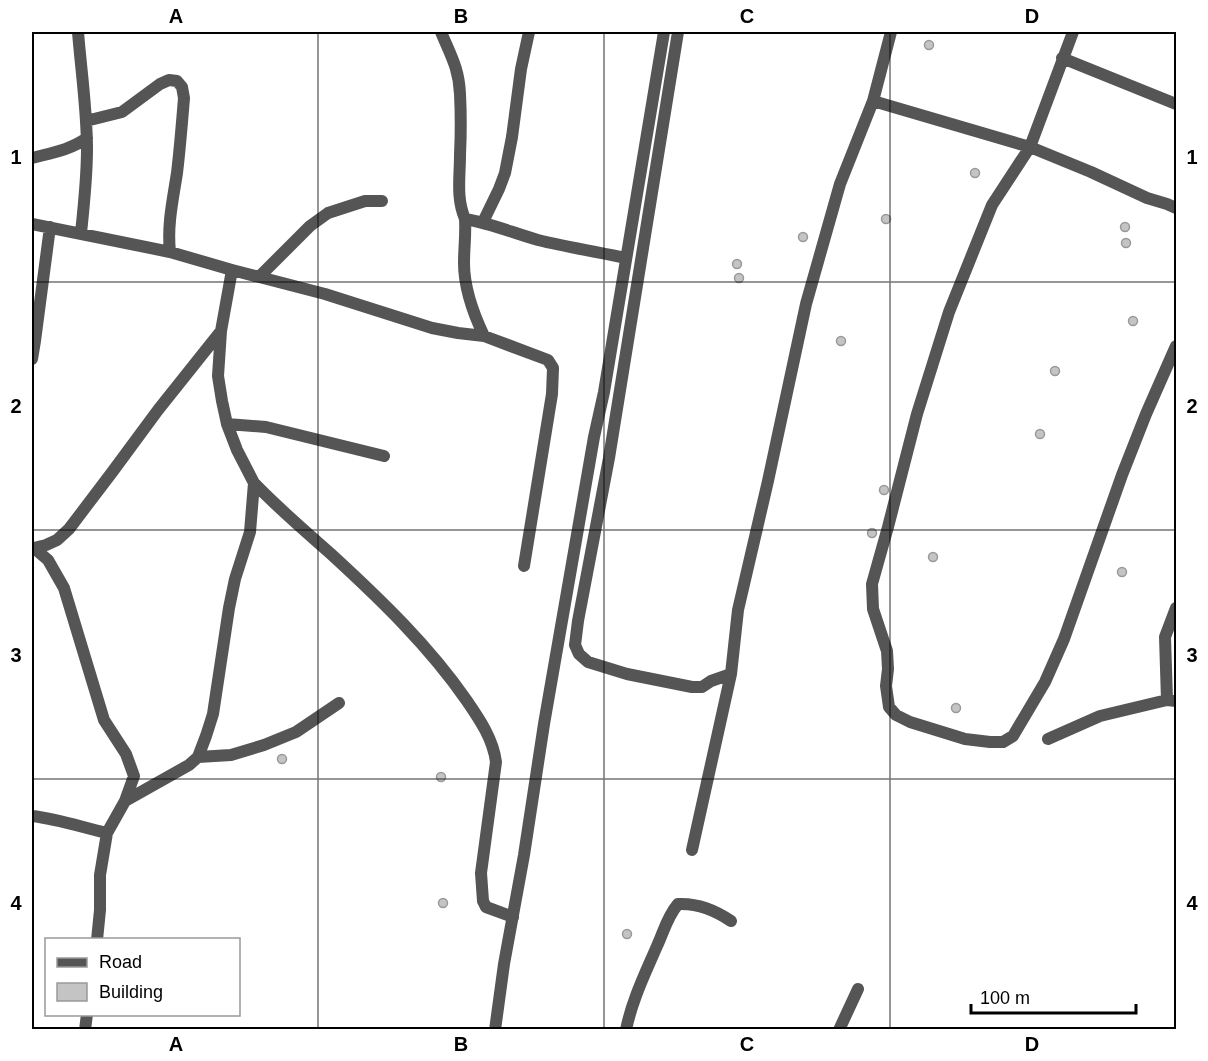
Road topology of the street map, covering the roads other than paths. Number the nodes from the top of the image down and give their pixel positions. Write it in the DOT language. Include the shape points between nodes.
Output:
graph roads {
  1 [pos="78,32"];
  2 [pos="441,32"];
  3 [pos="529,32"];
  4 [pos="664,32"];
  5 [pos="678,32"];
  6 [pos="891,32"];
  7 [pos="1073,32"];
  8 [pos="1062,58"];
  9 [pos="873,101"];
  10 [pos="1176,104"];
  11 [pos="86,121"];
  12 [pos="87,138"];
  13 [pos="1030,147"];
  14 [pos="32,158"];
  15 [pos="382,201"];
  16 [pos="1176,208"];
  17 [pos="465,219"];
  18 [pos="483,222"];
  19 [pos="32,224"];
  20 [pos="50,227"];
  21 [pos="81,233"];
  22 [pos="170,252"];
  23 [pos="626,258"];
  24 [pos="232,270"];
  25 [pos="259,278"];
  26 [pos="221,331"];
  27 [pos="484,336"];
  28 [pos="612,339"];
  29 [pos="628,344"];
  30 [pos="1176,346"];
  31 [pos="32,359"];
  32 [pos="227,424"];
  33 [pos="384,456"];
  34 [pos="254,483"];
  35 [pos="33,547"];
  36 [pos="524,566"];
  37 [pos="1176,608"];
  38 [pos="731,674"];
  39 [pos="1172,700"];
  40 [pos="339,703"];
  41 [pos="1048,739"];
  42 [pos="198,757"];
  43 [pos="124,801"];
  44 [pos="32,816"];
  45 [pos="107,833"];
  46 [pos="692,850"];
  47 [pos="513,917"];
  48 [pos="731,921"];
  49 [pos="97,938"];
  50 [pos="858,989"];
  51 [pos="495,1029"];
  52 [pos="626,1029"];
  53 [pos="839,1029"];
  1 -- 11 [label="street"];
  2 -- 17 [label="street" via="458,72 459,197"];
  3 -- 18 [label="street" via="505,173"];
  4 -- 23 [label="street"];
  5 -- 29 [label="street"];
  6 -- 9 [label="street"];
  7 -- 8 [label="street"];
  8 -- 10 [label="street"];
  8 -- 13 [label="street"];
  9 -- 13 [label="street"];
  9 -- 38 [label="street" via="840,184 807,304 738,609"];
  11 -- 12 [label="street"];
  11 -- 22 [label="street" via="122,112 169,80 182,87 184,98 169,222"];
  12 -- 14 [label="street" via="59,152"];
  12 -- 21 [label="street"];
  13 -- 16 [label="street"];
  13 -- 30 [label="street" via="992,205 949,312 917,414 872,584 873,609 887,651 889,707 896,715 965,739 1003,742 1013,736 1045,682 1064,639 1118,484"];
  15 -- 25 [label="street" via="365,201 328,213"];
  17 -- 18 [label="street"];
  17 -- 27 [label="street" via="467,289"];
  18 -- 23 [label="street" via="539,240"];
  19 -- 20 [label="street"];
  20 -- 21 [label="street"];
  20 -- 31 [label="street"];
  21 -- 22 [label="street"];
  22 -- 24 [label="street"];
  23 -- 28 [label="street"];
  24 -- 25 [label="street"];
  24 -- 26 [label="street"];
  25 -- 27 [label="street" via="432,328"];
  26 -- 32 [label="street" via="218,376"];
  26 -- 35 [label="street" via="69,529 57,540"];
  27 -- 36 [label="street" via="548,360 553,368"];
  28 -- 29 [label="street"];
  28 -- 47 [label="street"];
  29 -- 38 [label="street" via="575,645 588,662 670,683 702,687"];
  32 -- 33 [label="street" via="266,426"];
  32 -- 34 [label="street"];
  34 -- 42 [label="street" via="250,532 229,608 213,714"];
  34 -- 47 [label="street" via="411,632 451,678 480,721 495,750 496,762 481,873 483,901 486,907"];
  35 -- 43 [label="street" via="48,560 64,588 104,720 126,754 134,776"];
  37 -- 39 [label="street" via="1165,637"];
  38 -- 46 [label="street"];
  39 -- 41 [label="street" via="1100,716"];
  40 -- 42 [label="street" via="296,732 264,745 231,755"];
  42 -- 43 [label="street"];
  43 -- 45 [label="street"];
  44 -- 45 [label="street"];
  45 -- 49 [label="street" via="100,875"];
  47 -- 51 [label="street"];
  48 -- 52 [label="street" via="690,903 678,904 640,984"];
  50 -- 53 [label="street"];
}
